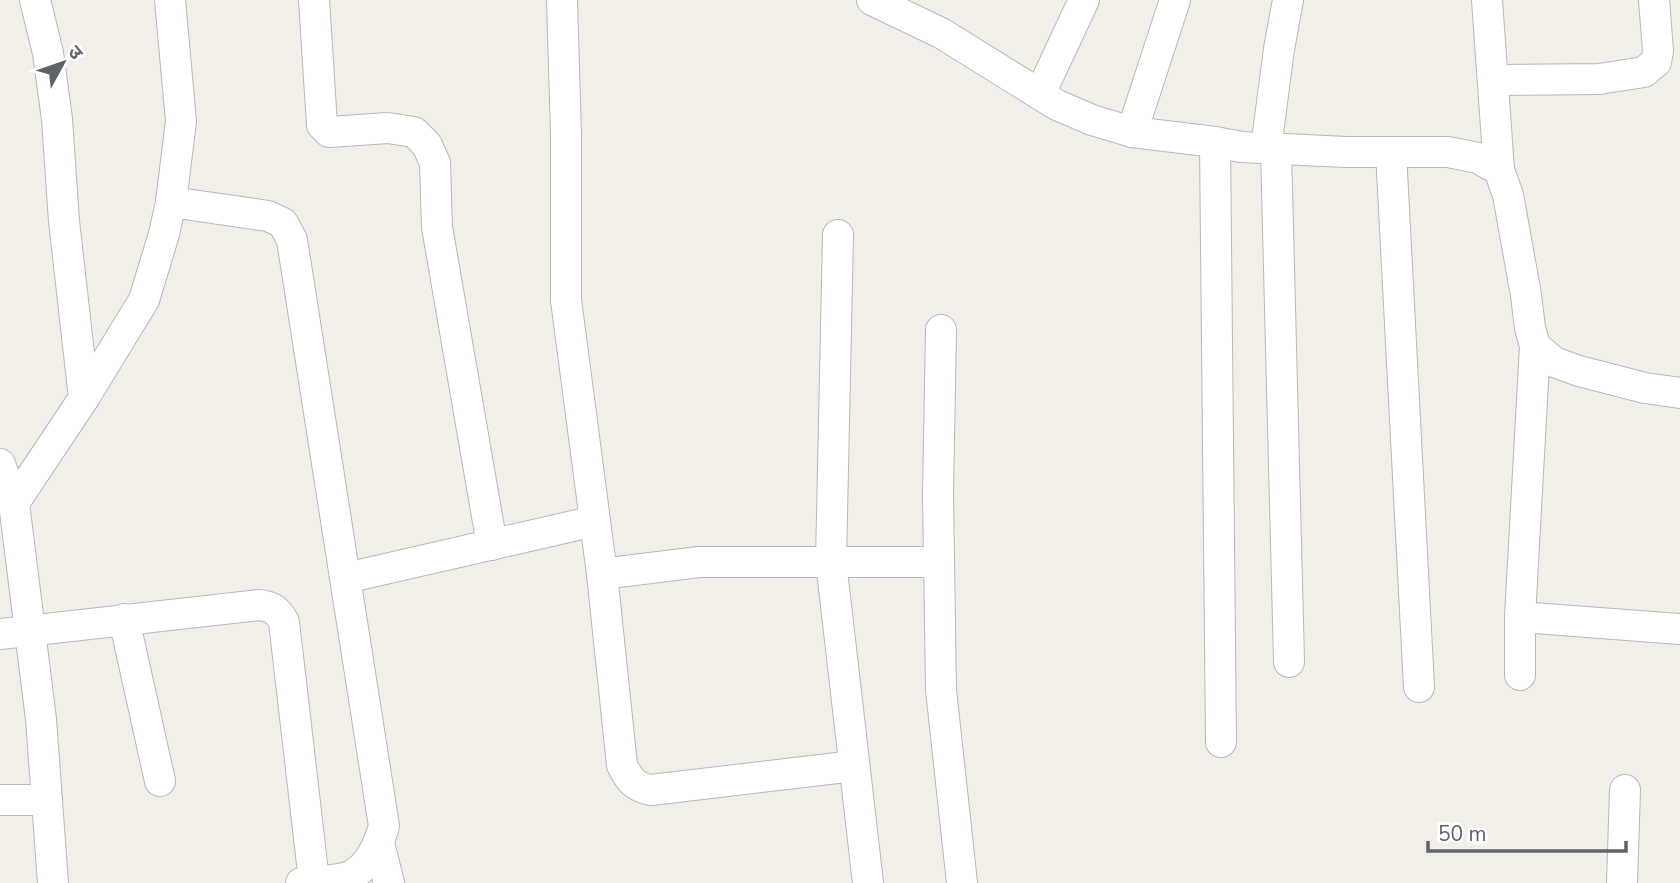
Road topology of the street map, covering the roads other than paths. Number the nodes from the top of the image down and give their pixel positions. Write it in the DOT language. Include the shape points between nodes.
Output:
graph roads {
  1 [pos="35,0"];
  2 [pos="170,0"];
  3 [pos="314,0"];
  4 [pos="562,0"];
  5 [pos="872,0"];
  6 [pos="1084,0"];
  7 [pos="1175,0"];
  8 [pos="1288,0"];
  9 [pos="1487,0"];
  10 [pos="1654,0"];
  11 [pos="1494,79"];
  12 [pos="1040,94"];
  13 [pos="1132,132"];
  14 [pos="1215,142"];
  15 [pos="1271,148"];
  16 [pos="1391,152"];
  17 [pos="1499,170"];
  18 [pos="171,202"];
  19 [pos="838,235"];
  20 [pos="941,330"];
  21 [pos="1535,346"];
  22 [pos="1680,393"];
  23 [pos="83,398"];
  24 [pos="0,464"];
  25 [pos="14,503"];
  26 [pos="595,522"];
  27 [pos="492,545"];
  28 [pos="831,562"];
  29 [pos="939,562"];
  30 [pos="602,573"];
  31 [pos="346,579"];
  32 [pos="1520,617"];
  33 [pos="124,619"];
  34 [pos="1680,629"];
  35 [pos="30,630"];
  36 [pos="0,634"];
  37 [pos="1289,663"];
  38 [pos="1520,676"];
  39 [pos="1419,687"];
  40 [pos="1221,742"];
  41 [pos="854,765"];
  42 [pos="160,781"];
  43 [pos="1625,790"];
  44 [pos="0,800"];
  45 [pos="47,800"];
  46 [pos="379,843"];
  47 [pos="307,882"];
  48 [pos="53,883"];
  49 [pos="389,883"];
  50 [pos="868,883"];
  51 [pos="962,883"];
  52 [pos="1622,883"];
  1 -- 23 [label="street" via="57,119"];
  2 -- 18 [label="street" via="181,121"];
  3 -- 27 [label="street" via="322,125 329,132 388,128 414,132 435,163 437,227"];
  4 -- 26 [label="street" via="566,300"];
  5 -- 12 [label="street" via="941,33"];
  6 -- 12 [label="street"];
  7 -- 13 [label="street"];
  8 -- 15 [label="street"];
  9 -- 11 [label="street"];
  10 -- 11 [label="street" via="1658,51 1656,62 1644,72 1599,79"];
  11 -- 17 [label="street"];
  12 -- 13 [label="street" via="1092,120"];
  13 -- 14 [label="street"];
  14 -- 15 [label="street"];
  14 -- 40 [label="street"];
  15 -- 16 [label="street"];
  15 -- 37 [label="street"];
  16 -- 17 [label="street" via="1448,152 1478,158"];
  16 -- 39 [label="street"];
  17 -- 21 [label="street" via="1508,195"];
  18 -- 23 [label="street" via="144,299"];
  18 -- 31 [label="street" via="268,216 283,223 292,240"];
  19 -- 28 [label="street"];
  20 -- 29 [label="street"];
  21 -- 22 [label="street" via="1553,362 1579,371"];
  21 -- 32 [label="street"];
  23 -- 25 [label="street"];
  24 -- 25 [label="street"];
  25 -- 35 [label="street"];
  26 -- 27 [label="street"];
  26 -- 30 [label="street"];
  27 -- 31 [label="street"];
  28 -- 29 [label="street"];
  28 -- 30 [label="street" via="699,562"];
  28 -- 41 [label="street"];
  29 -- 51 [label="street" via="941,690"];
  30 -- 41 [label="street" via="622,765 639,788"];
  31 -- 46 [label="street" via="384,826"];
  32 -- 34 [label="street"];
  32 -- 38 [label="street"];
  33 -- 35 [label="street"];
  33 -- 42 [label="street"];
  33 -- 47 [label="street" via="259,605 279,613 284,622"];
  35 -- 36 [label="street"];
  35 -- 45 [label="street"];
  41 -- 50 [label="street"];
  43 -- 52 [label="street"];
  44 -- 45 [label="street"];
  45 -- 48 [label="street"];
  46 -- 47 [label="street" via="349,877"];
  46 -- 49 [label="street"];
}
